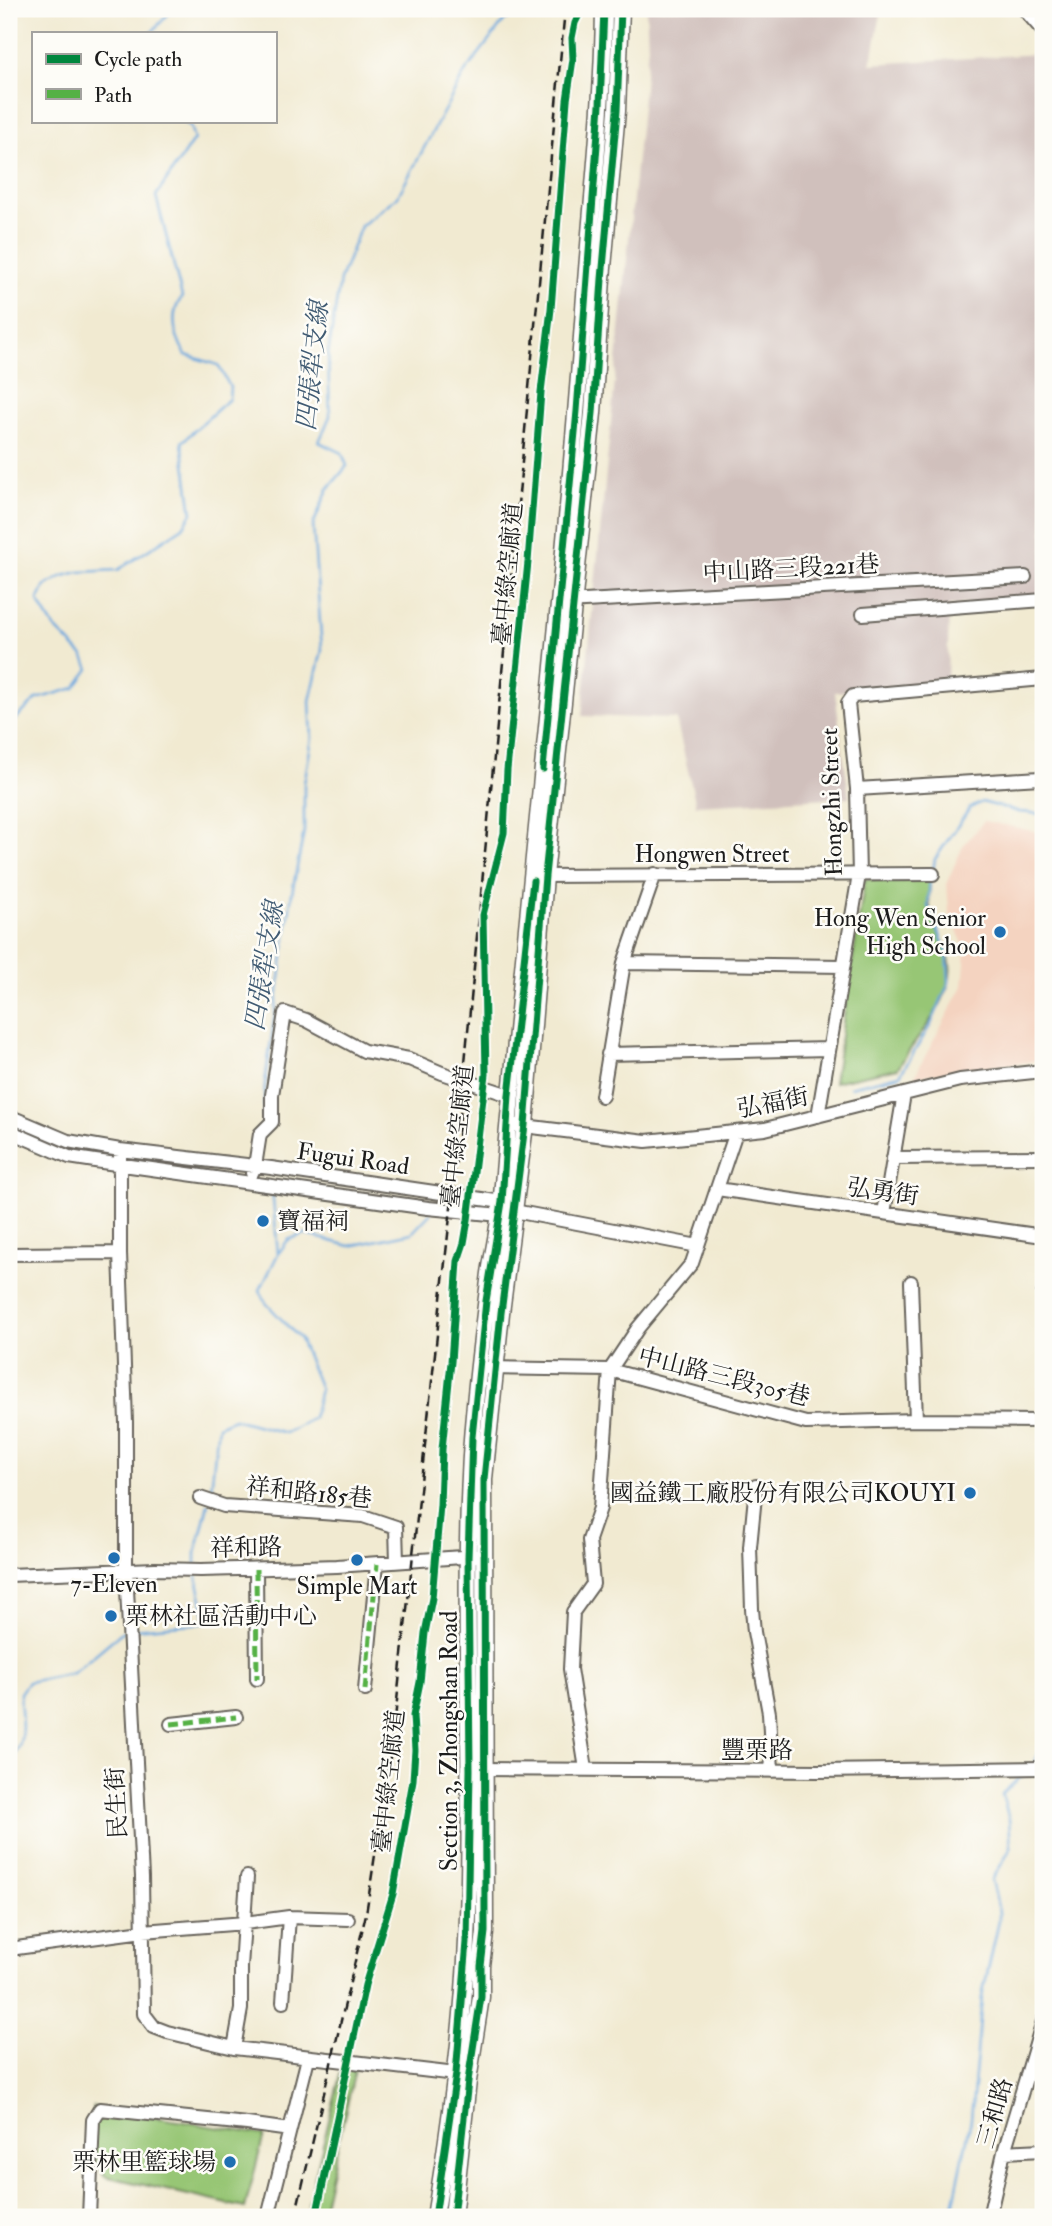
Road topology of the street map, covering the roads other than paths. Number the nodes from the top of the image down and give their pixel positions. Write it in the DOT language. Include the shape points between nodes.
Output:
graph roads {
  1 [pos="604,9"];
  2 [pos="621,9"];
  3 [pos="1024,9"];
  4 [pos="1043,31"];
  5 [pos="1025,577"];
  6 [pos="1043,600"];
  7 [pos="566,602"];
  8 [pos="863,614"];
  9 [pos="1043,679"];
  10 [pos="1043,776"];
  11 [pos="857,789"];
  12 [pos="655,874"];
  13 [pos="933,874"];
  14 [pos="859,875"];
  15 [pos="539,876"];
  16 [pos="624,963"];
  17 [pos="843,966"];
  18 [pos="829,1049"];
  19 [pos="608,1054"];
  20 [pos="1043,1071"];
  21 [pos="904,1094"];
  22 [pos="509,1095"];
  23 [pos="602,1096"];
  24 [pos="818,1115"];
  25 [pos="9,1116"];
  26 [pos="507,1125"];
  27 [pos="525,1125"];
  28 [pos="9,1131"];
  29 [pos="736,1132"];
  30 [pos="120,1150"];
  31 [pos="1043,1157"];
  32 [pos="893,1158"];
  33 [pos="120,1164"];
  34 [pos="255,1166"];
  35 [pos="246,1182"];
  36 [pos="718,1189"];
  37 [pos="505,1210"];
  38 [pos="884,1213"];
  39 [pos="1043,1236"];
  40 [pos="698,1246"];
  41 [pos="120,1253"];
  42 [pos="9,1254"];
  43 [pos="911,1282"];
  44 [pos="479,1367"];
  45 [pos="496,1369"];
  46 [pos="610,1370"];
  47 [pos="916,1420"];
  48 [pos="1043,1421"];
  49 [pos="756,1486"];
  50 [pos="205,1500"];
  51 [pos="476,1557"];
  52 [pos="397,1562"];
  53 [pos="377,1564"];
  54 [pos="256,1569"];
  55 [pos="126,1570"];
  56 [pos="9,1575"];
  57 [pos="257,1679"];
  58 [pos="365,1689"];
  59 [pos="236,1717"];
  60 [pos="171,1724"];
  61 [pos="1043,1768"];
  62 [pos="478,1769"];
  63 [pos="586,1769"];
  64 [pos="1025,1769"];
  65 [pos="772,1771"];
  66 [pos="1043,1781"];
  67 [pos="247,1877"];
  68 [pos="289,1917"];
  69 [pos="348,1919"];
  70 [pos="246,1923"];
  71 [pos="143,1931"];
  72 [pos="9,1949"];
  73 [pos="283,2002"];
  74 [pos="1043,2021"];
  75 [pos="234,2048"];
  76 [pos="308,2058"];
  77 [pos="462,2078"];
  78 [pos="290,2130"];
  79 [pos="1043,2150"];
  80 [pos="1004,2152"];
  81 [pos="89,2217"];
  82 [pos="268,2217"];
  83 [pos="435,2217"];
  84 [pos="453,2217"];
  85 [pos="989,2217"];
  1 -- 7 [label="main road, Section 3, Zhongshan Road"];
  2 -- 7 [label="main road, Section 3, Zhongshan Road" via="593,413"];
  3 -- 4 [label="street"];
  5 -- 7 [label="street, 中山路三段221巷"];
  6 -- 8 [label="street"];
  7 -- 15 [label="main road, Section 3, Zhongshan Road"];
  9 -- 11 [label="street, Hongzhi Street" via="853,696 848,703"];
  10 -- 11 [label="street"];
  11 -- 14 [label="street, Hongzhi Street"];
  12 -- 14 [label="street, Hongwen Street"];
  12 -- 15 [label="street, Hongwen Street"];
  12 -- 16 [label="street"];
  13 -- 14 [label="street, Hongwen Street"];
  14 -- 17 [label="street, Hongzhi Street"];
  15 -- 22 [label="main road, Section 3, Zhongshan Road"];
  15 -- 27 [label="main road, Section 3, Zhongshan Road"];
  16 -- 17 [label="street"];
  16 -- 19 [label="street"];
  17 -- 18 [label="street, Hongzhi Street"];
  18 -- 19 [label="street"];
  18 -- 24 [label="street, Hongzhi Street"];
  19 -- 23 [label="street"];
  20 -- 21 [label="street, 弘福街" via="960,1080"];
  21 -- 24 [label="street, 弘福街"];
  21 -- 32 [label="street"];
  22 -- 26 [label="main road, Section 3, Zhongshan Road"];
  22 -- 34 [label="street" via="409,1059 364,1051 285,1013 272,1122 264,1130"];
  24 -- 29 [label="street, 弘福街"];
  25 -- 30 [label="street, Fugui Road" via="68,1141"];
  26 -- 27 [label="street, 弘福街"];
  26 -- 37 [label="main road, Section 3, Zhongshan Road"];
  27 -- 29 [label="street, 弘福街" via="646,1141"];
  27 -- 37 [label="main road, Section 3, Zhongshan Road"];
  28 -- 33 [label="street, Fugui Road" via="69,1157"];
  29 -- 36 [label="street"];
  30 -- 33 [label="street, 民生街"];
  30 -- 34 [label="street, Fugui Road"];
  31 -- 32 [label="street"];
  32 -- 38 [label="street"];
  33 -- 35 [label="street, Fugui Road"];
  33 -- 41 [label="street, 民生街"];
  34 -- 35 [label="street"];
  34 -- 37 [label="street, Fugui Road"];
  35 -- 37 [label="street, Fugui Road" via="428,1208"];
  36 -- 38 [label="street, 弘勇街"];
  36 -- 40 [label="street"];
  37 -- 40 [label="street"];
  37 -- 44 [label="main road, Section 3, Zhongshan Road" via="486,1301"];
  37 -- 45 [label="main road, Section 3, Zhongshan Road"];
  38 -- 39 [label="street, 弘勇街"];
  40 -- 46 [label="street" via="692,1263"];
  41 -- 42 [label="street"];
  41 -- 55 [label="street, 民生街"];
  43 -- 47 [label="street"];
  44 -- 45 [label="street, 中山路三段305巷"];
  44 -- 51 [label="main road, Section 3, Zhongshan Road" via="472,1437"];
  45 -- 46 [label="street, 中山路三段305巷"];
  45 -- 51 [label="main road, Section 3, Zhongshan Road"];
  46 -- 47 [label="street, 中山路三段305巷" via="806,1423"];
  46 -- 63 [label="street" via="600,1508 589,1540 593,1584 573,1612 570,1669"];
  47 -- 48 [label="street, 中山路三段305巷"];
  49 -- 65 [label="street" via="750,1547 752,1609 769,1713"];
  50 -- 52 [label="street, 祥和路185巷" via="224,1506 378,1520 396,1527"];
  51 -- 52 [label="street, 祥和路"];
  51 -- 62 [label="main road, Section 3, Zhongshan Road"];
  52 -- 53 [label="street, 祥和路"];
  53 -- 54 [label="street, 祥和路"];
  53 -- 58 [label="street"];
  54 -- 55 [label="street, 祥和路"];
  54 -- 57 [label="street"];
  55 -- 56 [label="street, 祥和路"];
  55 -- 71 [label="street, 民生街"];
  59 -- 60 [label="street"];
  61 -- 64 [label="street, 豐栗路"];
  62 -- 63 [label="street, 豐栗路"];
  62 -- 77 [label="main road, Section 3, Zhongshan Road"];
  63 -- 65 [label="street, 豐栗路"];
  64 -- 65 [label="street, 豐栗路"];
  64 -- 66 [label="street"];
  67 -- 70 [label="street"];
  68 -- 69 [label="street"];
  68 -- 70 [label="street"];
  68 -- 73 [label="street"];
  70 -- 71 [label="street"];
  70 -- 75 [label="street"];
  71 -- 72 [label="street"];
  71 -- 75 [label="street, 民生街" via="144,2014 167,2032"];
  74 -- 80 [label="street, 三和路"];
  75 -- 76 [label="street, 民生街"];
  76 -- 77 [label="street, 民生街"];
  76 -- 78 [label="street"];
  77 -- 83 [label="main road, Section 3, Zhongshan Road"];
  77 -- 84 [label="main road, Section 3, Zhongshan Road"];
  78 -- 81 [label="street" via="100,2109 93,2120"];
  78 -- 82 [label="street"];
  79 -- 80 [label="street"];
  80 -- 85 [label="street, 三和路"];
}
